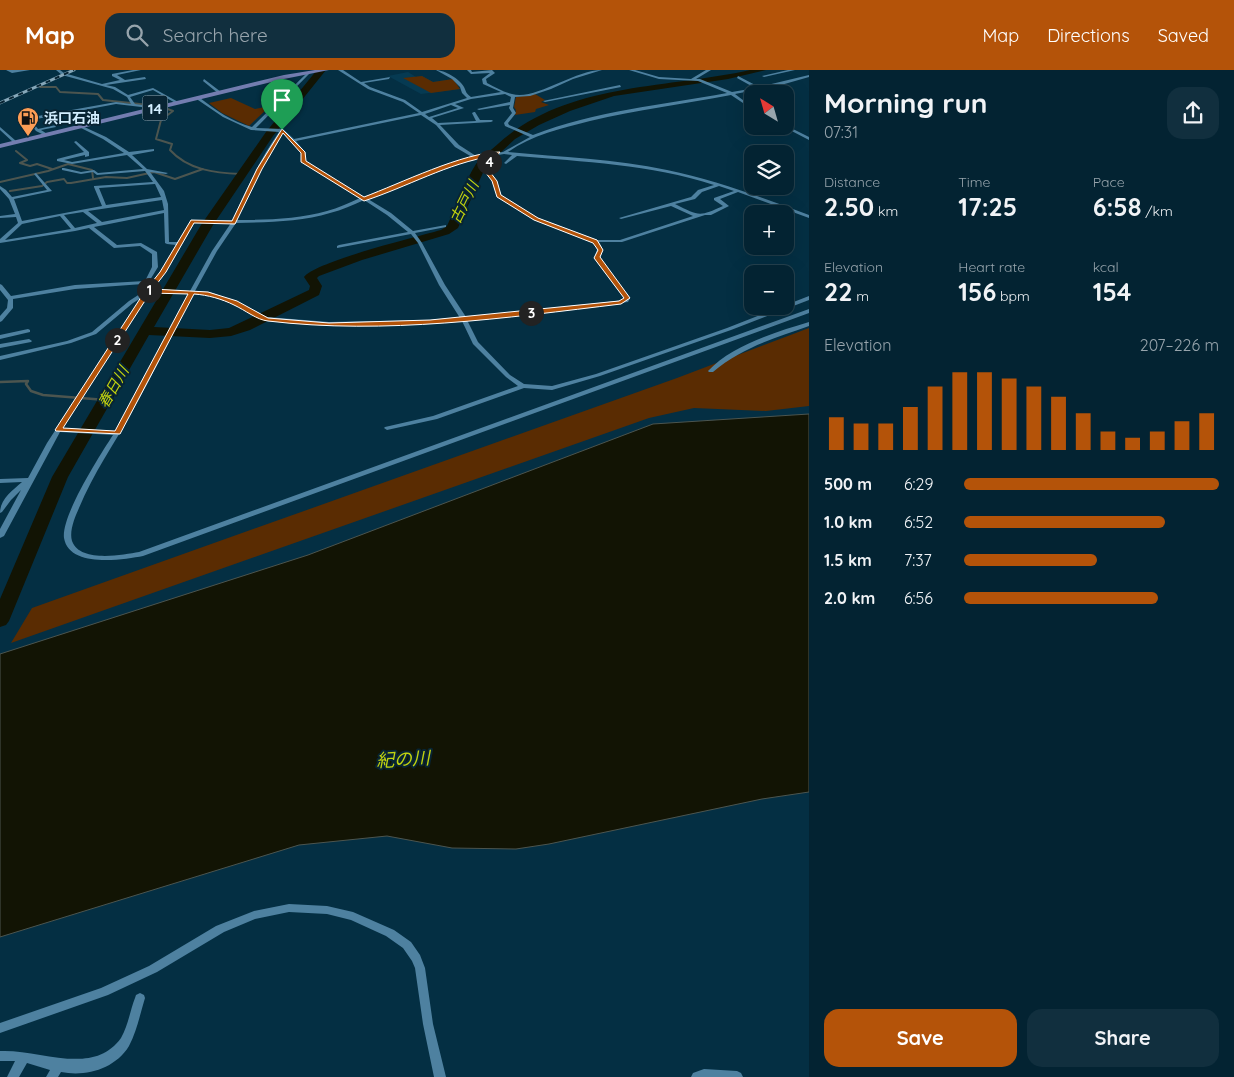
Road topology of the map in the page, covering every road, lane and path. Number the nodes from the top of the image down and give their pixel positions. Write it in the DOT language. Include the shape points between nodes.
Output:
graph roads {
  1 [pos="8,70"];
  2 [pos="28,70"];
  3 [pos="58,70"];
  4 [pos="139,70"];
  5 [pos="326,70"];
  6 [pos="340,70"];
  7 [pos="438,70"];
  8 [pos="469,70"];
  9 [pos="600,70"];
  10 [pos="631,70"];
  11 [pos="709,70"];
  12 [pos="793,70"];
  13 [pos="491,71"];
  14 [pos="304,72"];
  15 [pos="758,74"];
  16 [pos="764,76"];
  17 [pos="809,76"];
  18 [pos="738,77"];
  19 [pos="145,78"];
  20 [pos="389,78"];
  21 [pos="693,78"];
  22 [pos="204,80"];
  23 [pos="124,81"];
  24 [pos="360,83"];
  25 [pos="560,84"];
  26 [pos="778,84"];
  27 [pos="102,85"];
  28 [pos="753,85"];
  29 [pos="773,85"];
  30 [pos="620,86"];
  31 [pos="475,90"];
  32 [pos="744,90"];
  33 [pos="544,91"];
  34 [pos="220,93"];
  35 [pos="505,93"];
  36 [pos="729,93"];
  37 [pos="574,94"];
  38 [pos="128,96"];
  39 [pos="484,96"];
  40 [pos="513,96"];
  41 [pos="468,98"];
  42 [pos="555,98"];
  43 [pos="199,99"];
  44 [pos="545,101"];
  45 [pos="132,103"];
  46 [pos="178,103"];
  47 [pos="512,103"];
  48 [pos="744,103"];
  49 [pos="451,104"];
  50 [pos="497,104"];
  51 [pos="157,108"];
  52 [pos="474,113"];
  53 [pos="422,114"];
  54 [pos="453,116"];
  55 [pos="429,118"];
  56 [pos="490,121"];
  57 [pos="479,122"];
  58 [pos="456,123"];
  59 [pos="437,124"];
  60 [pos="55,126"];
  61 [pos="79,126"];
  62 [pos="0,128"];
  63 [pos="255,129"];
  64 [pos="37,130"];
  65 [pos="280,130"];
  66 [pos="794,131"];
  67 [pos="47,134"];
  68 [pos="534,137"];
  69 [pos="809,139"];
  70 [pos="292,141"];
  71 [pos="15,142"];
  72 [pos="76,142"];
  73 [pos="0,146"];
  74 [pos="152,150"];
  75 [pos="87,153"];
  76 [pos="501,153"];
  77 [pos="128,154"];
  78 [pos="516,154"];
  79 [pos="475,157"];
  80 [pos="88,161"];
  81 [pos="506,163"];
  82 [pos="64,169"];
  83 [pos="145,170"];
  84 [pos="166,173"];
  85 [pos="36,174"];
  86 [pos="155,182"];
  87 [pos="718,185"];
  88 [pos="0,187"];
  89 [pos="738,191"];
  90 [pos="12,198"];
  91 [pos="163,198"];
  92 [pos="364,199"];
  93 [pos="671,204"];
  94 [pos="104,206"];
  95 [pos="84,210"];
  96 [pos="166,211"];
  97 [pos="18,215"];
  98 [pos="61,215"];
  99 [pos="0,216"];
  100 [pos="696,216"];
  101 [pos="621,218"];
  102 [pos="809,218"];
  103 [pos="233,222"];
  104 [pos="20,223"];
  105 [pos="100,223"];
  106 [pos="90,226"];
  107 [pos="444,226"];
  108 [pos="74,230"];
  109 [pos="412,232"];
  110 [pos="0,242"];
  111 [pos="596,242"];
  112 [pos="179,244"];
  113 [pos="339,246"];
  114 [pos="147,282"];
  115 [pos="0,286"];
  116 [pos="149,292"];
  117 [pos="189,292"];
  118 [pos="9,298"];
  119 [pos="809,298"];
  120 [pos="809,311"];
  121 [pos="464,319"];
  122 [pos="0,320"];
  123 [pos="809,324"];
  124 [pos="28,331"];
  125 [pos="0,337"];
  126 [pos="29,341"];
  127 [pos="0,346"];
  128 [pos="0,358"];
  129 [pos="711,371"];
  130 [pos="523,386"];
  131 [pos="387,428"];
  132 [pos="59,430"];
  133 [pos="117,433"];
  134 [pos="29,480"];
  135 [pos="0,481"];
  136 [pos="0,511"];
  137 [pos="0,536"];
  138 [pos="140,998"];
  139 [pos="0,1028"];
  140 [pos="0,1056"];
  141 [pos="24,1057"];
  142 [pos="55,1072"];
  143 [pos="13,1077"];
  144 [pos="440,1077"];
  145 [pos="698,1077"];
  146 [pos="737,1077"];
  1 -- 2 [label="street"];
  3 -- 27 [label="street"];
  4 -- 23 [label="street" via="113,75"];
  5 -- 14 [label="main road, 14"];
  6 -- 24 [label="street"];
  7 -- 41 [label="street" via="453,78"];
  8 -- 13 [label="street"];
  9 -- 25 [label="street"];
  10 -- 21 [label="street" via="659,78"];
  11 -- 21 [label="street"];
  12 -- 16 [label="street"];
  13 -- 35 [label="street" via="490,76 484,79 485,84"];
  14 -- 34 [label="main road, 14"];
  14 -- 63 [label="street"];
  15 -- 16 [label="street"];
  16 -- 26 [label="street"];
  17 -- 26 [label="street"];
  18 -- 28 [label="street"];
  19 -- 23 [label="street"];
  20 -- 24 [label="street"];
  21 -- 36 [label="street"];
  22 -- 34 [label="street"];
  23 -- 27 [label="street"];
  24 -- 53 [label="street" via="404,101"];
  25 -- 33 [label="street"];
  25 -- 37 [label="street"];
  26 -- 29 [label="street"];
  27 -- 38 [label="street"];
  30 -- 37 [label="street"];
  31 -- 39 [label="street"];
  32 -- 36 [label="street"];
  33 -- 40 [label="street"];
  33 -- 42 [label="street"];
  34 -- 43 [label="main road, 14"];
  35 -- 39 [label="street"];
  35 -- 40 [label="street"];
  36 -- 48 [label="street"];
  36 -- 68 [label="street" via="630,110"];
  37 -- 42 [label="street"];
  38 -- 45 [label="street"];
  38 -- 46 [label="street" via="152,89"];
  39 -- 41 [label="street"];
  39 -- 50 [label="street"];
  40 -- 47 [label="street"];
  41 -- 49 [label="street"];
  41 -- 50 [label="street" via="479,106"];
  42 -- 44 [label="street"];
  43 -- 46 [label="main road, 14"];
  43 -- 63 [label="street" via="226,118"];
  45 -- 51 [label="street"];
  45 -- 64 [label="street" via="28,119"];
  46 -- 51 [label="main road, 14"];
  47 -- 50 [label="street"];
  47 -- 68 [label="street" via="514,113 507,126"];
  49 -- 53 [label="street"];
  49 -- 55 [label="street" via="462,108"];
  51 -- 61 [label="main road, 14"];
  52 -- 57 [label="street"];
  53 -- 55 [label="street"];
  53 -- 70 [label="street"];
  54 -- 58 [label="street"];
  55 -- 59 [label="street"];
  56 -- 57 [label="street"];
  57 -- 58 [label="street"];
  58 -- 59 [label="street"];
  59 -- 79 [label="street" via="451,141"];
  60 -- 64 [label="street"];
  61 -- 67 [label="main road, 14"];
  61 -- 77 [label="street" via="95,132"];
  62 -- 71 [label="street"];
  63 -- 65 [label="street"];
  64 -- 67 [label="street"];
  65 -- 70 [label="street"];
  65 -- 103 [label="street"];
  66 -- 69 [label="street"];
  67 -- 71 [label="main road, 14"];
  68 -- 76 [label="street"];
  70 -- 92 [label="street" via="304,153 303,161"];
  71 -- 73 [label="main road, 14"];
  72 -- 75 [label="street"];
  74 -- 77 [label="street"];
  75 -- 80 [label="street"];
  75 -- 80 [label="street" via="58,160 72,163"];
  76 -- 78 [label="street"];
  76 -- 79 [label="street"];
  76 -- 111 [label="street" via="485,168 495,181 499,196 542,222"];
  77 -- 80 [label="street"];
  77 -- 83 [label="street"];
  78 -- 81 [label="street"];
  78 -- 87 [label="street" via="645,166"];
  79 -- 92 [label="street"];
  82 -- 83 [label="street" via="81,173 94,171 97,174"];
  83 -- 84 [label="street"];
  83 -- 86 [label="street"];
  85 -- 90 [label="street" via="50,191"];
  86 -- 91 [label="street"];
  86 -- 94 [label="street" via="96,188"];
  87 -- 89 [label="street"];
  87 -- 93 [label="street" via="700,191 693,198"];
  88 -- 90 [label="street"];
  89 -- 100 [label="street" via="716,199 727,206"];
  89 -- 102 [label="street"];
  90 -- 97 [label="street"];
  91 -- 94 [label="street"];
  91 -- 96 [label="street"];
  92 -- 103 [label="street" via="311,216"];
  92 -- 109 [label="street"];
  93 -- 100 [label="street"];
  93 -- 101 [label="street"];
  94 -- 95 [label="street"];
  95 -- 98 [label="street"];
  95 -- 105 [label="street"];
  96 -- 105 [label="street"];
  96 -- 112 [label="street" via="168,243"];
  97 -- 99 [label="street"];
  97 -- 104 [label="street"];
  98 -- 104 [label="street"];
  98 -- 108 [label="street"];
  100 -- 111 [label="street" via="620,240"];
  103 -- 112 [label="street" via="193,221"];
  103 -- 117 [label="street"];
  104 -- 110 [label="street"];
  105 -- 106 [label="street"];
  106 -- 108 [label="street"];
  106 -- 114 [label="street" via="116,246 141,244 155,253 155,267"];
  107 -- 109 [label="street"];
  108 -- 110 [label="street"];
  109 -- 113 [label="street"];
  109 -- 121 [label="street"];
  111 -- 121 [label="street" via="600,250 597,258 626,300"];
  112 -- 116 [label="street"];
  114 -- 116 [label="street" via="142,288"];
  114 -- 118 [label="street" via="75,287"];
  115 -- 118 [label="street"];
  116 -- 117 [label="street"];
  116 -- 128 [label="street" via="85,337"];
  116 -- 132 [label="street"];
  117 -- 121 [label="street" via="216,295 275,321 363,324"];
  117 -- 133 [label="street"];
  118 -- 122 [label="street" via="10,308"];
  119 -- 130 [label="street" via="598,375 552,388"];
  120 -- 133 [label="street" via="140,554 107,559 87,556 76,551 68,541 70,522 93,471"];
  121 -- 130 [label="street" via="475,343 508,376"];
  123 -- 129 [label="street" via="738,350"];
  124 -- 125 [label="street"];
  126 -- 127 [label="street"];
  130 -- 131 [label="street" via="435,418"];
  132 -- 133 [label="street"];
  132 -- 134 [label="street"];
  134 -- 135 [label="street"];
  134 -- 136 [label="street"];
  134 -- 137 [label="street"];
  138 -- 142 [label="street" via="125,1042 105,1063"];
  139 -- 144 [label="street" via="104,992 254,914 289,908 327,910 353,916 390,933 416,958"];
  140 -- 141 [label="street"];
  141 -- 142 [label="street"];
  141 -- 143 [label="street"];
  145 -- 146 [label="street" via="704,1074"];
}
